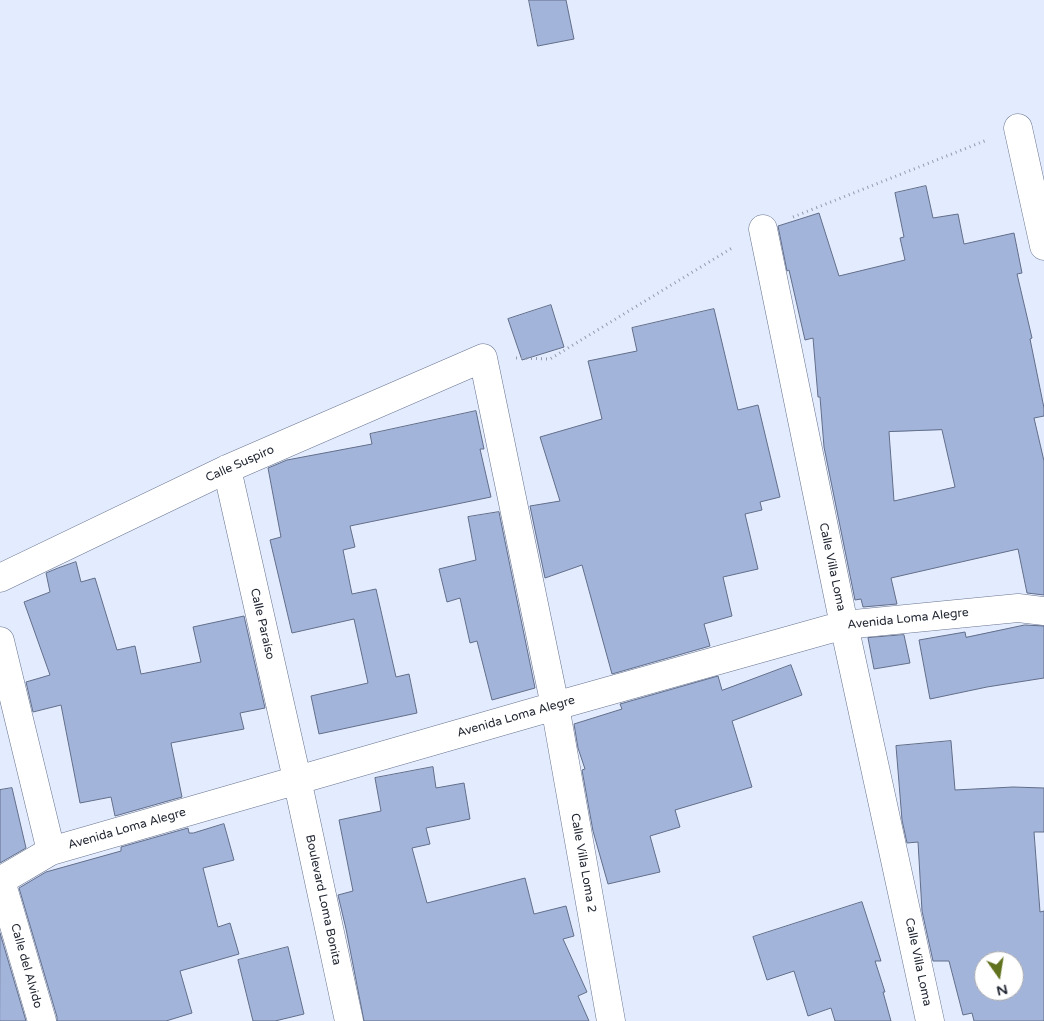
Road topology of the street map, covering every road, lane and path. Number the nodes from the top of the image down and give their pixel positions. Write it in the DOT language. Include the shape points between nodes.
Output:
graph roads {
  1 [pos="1018,128"];
  2 [pos="763,229"];
  3 [pos="1044,246"];
  4 [pos="483,358"];
  5 [pos="227,469"];
  6 [pos="0,578"];
  7 [pos="1044,611"];
  8 [pos="844,625"];
  9 [pos="0,641"];
  10 [pos="555,706"];
  11 [pos="297,780"];
  12 [pos="50,851"];
  13 [pos="1,881"];
  14 [pos="42,1021"];
  15 [pos="349,1021"];
  16 [pos="611,1021"];
  17 [pos="930,1021"];
  1 -- 3 [label="street"];
  2 -- 8 [label="street, Calle Villa Loma"];
  4 -- 5 [label="street, Calle Suspiro"];
  4 -- 10 [label="street, Calle Villa Loma 2"];
  5 -- 6 [label="street, Calle Suspiro"];
  5 -- 11 [label="street, Calle Paraíso"];
  7 -- 8 [label="street, Avenida Loma Alegre" via="1018,608"];
  8 -- 10 [label="street, Avenida Loma Alegre"];
  8 -- 17 [label="street, Calle Villa Loma"];
  9 -- 12 [label="street"];
  10 -- 11 [label="street, Avenida Loma Alegre"];
  10 -- 16 [label="street, Calle Villa Loma 2"];
  11 -- 12 [label="street, Avenida Loma Alegre"];
  11 -- 15 [label="street, Boulevard Loma Bonita"];
  12 -- 13 [label="street, Avenida Loma Alegre"];
  13 -- 14 [label="street, Calle del Alvido"];
}
